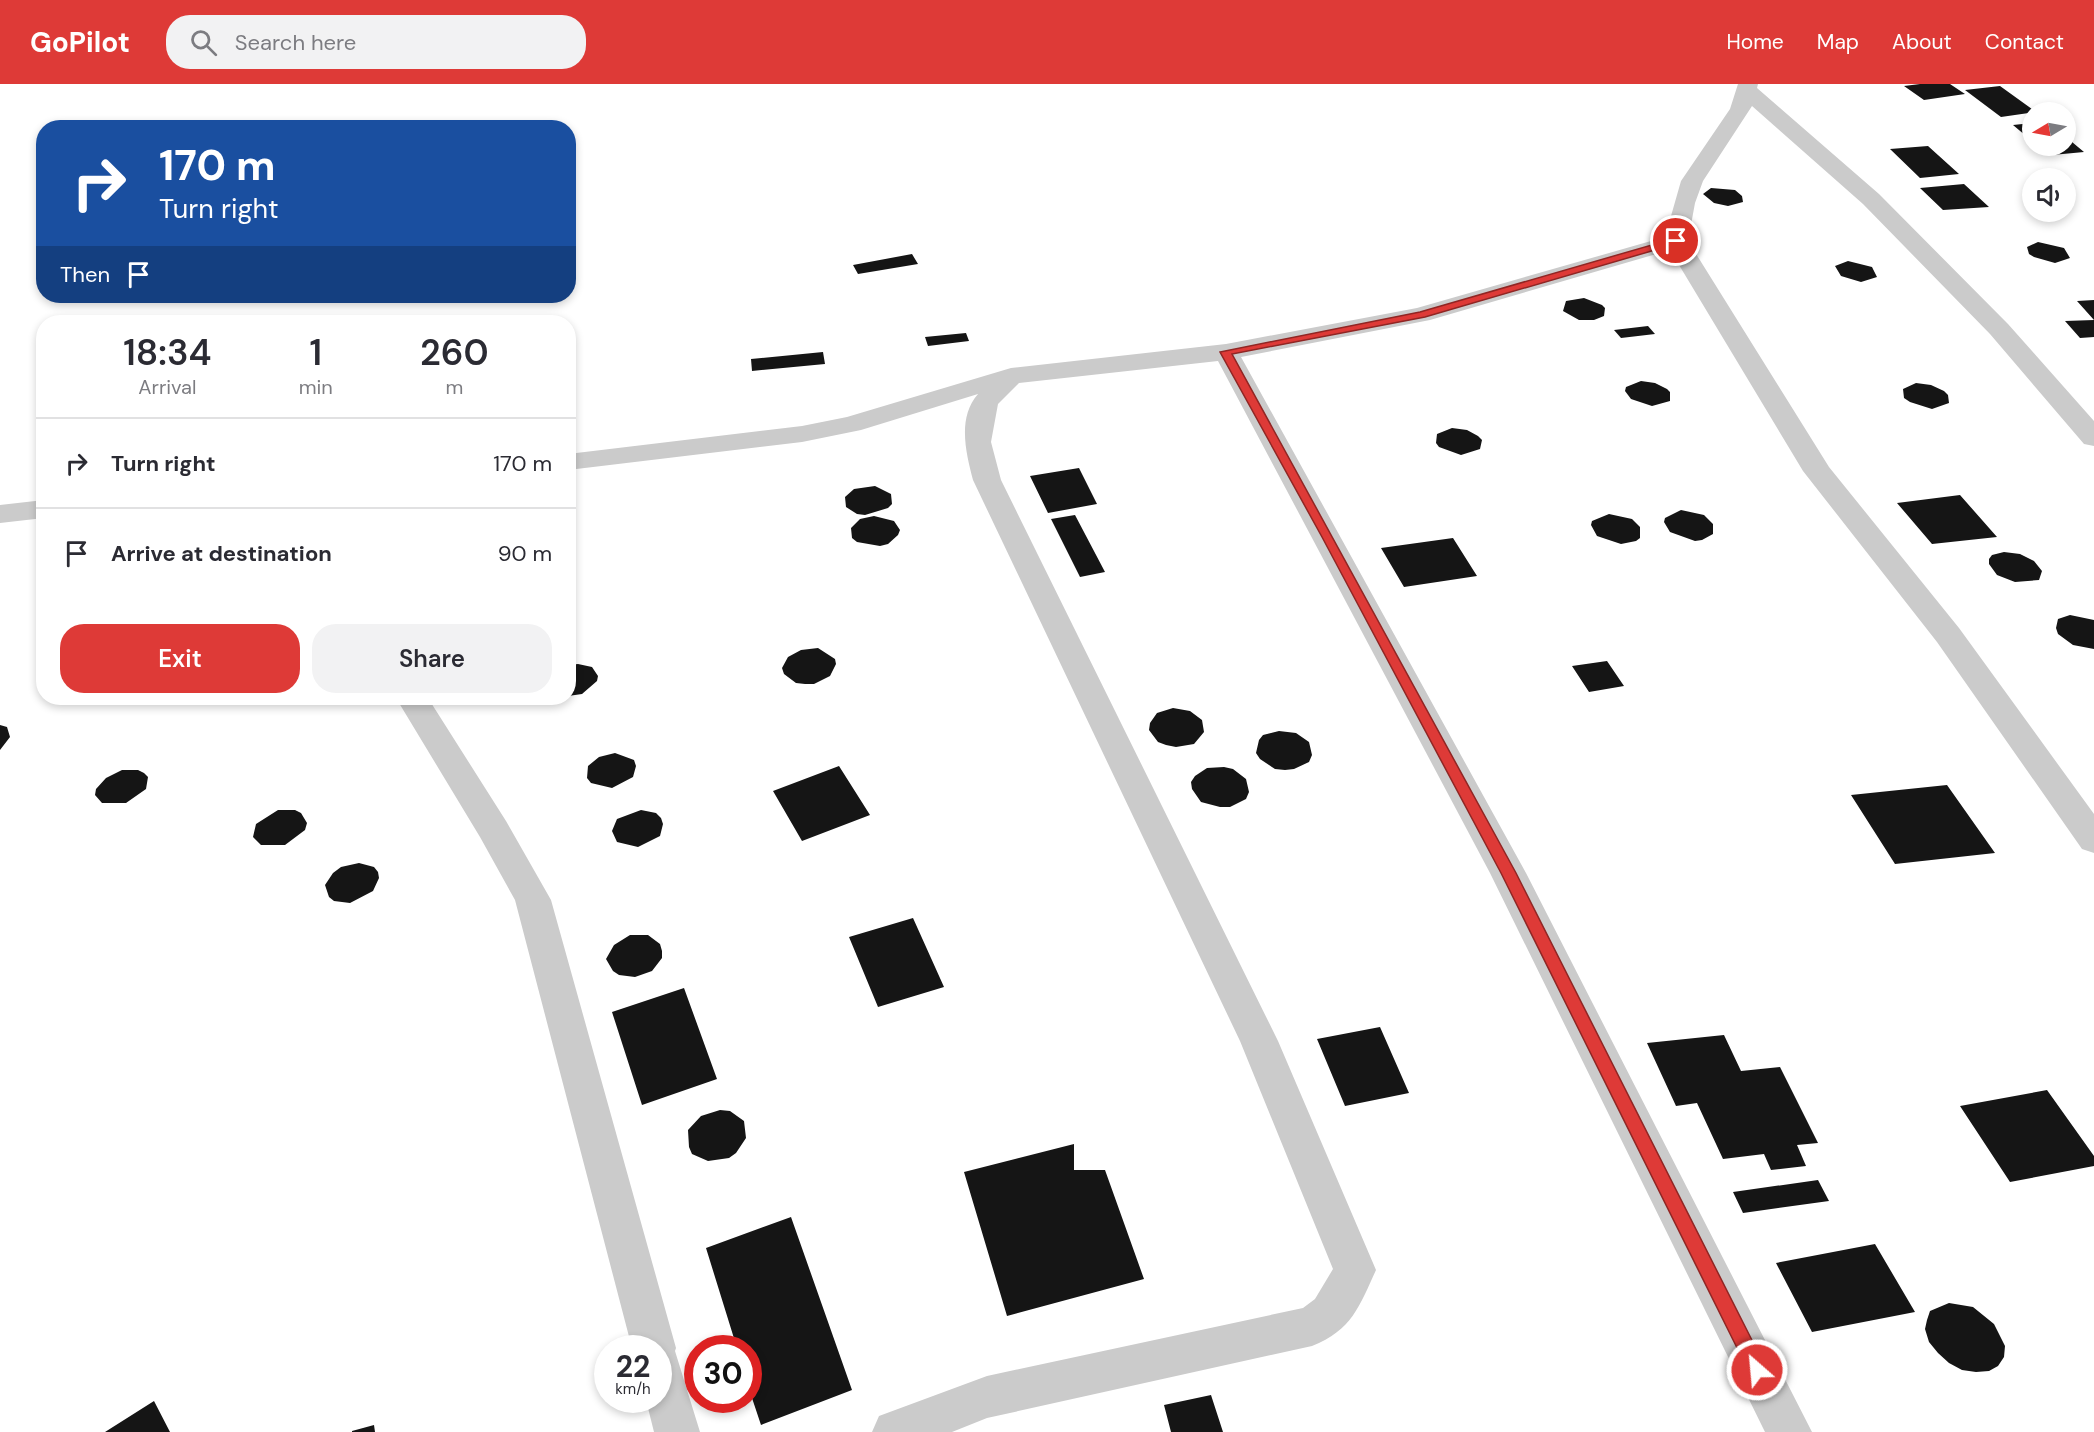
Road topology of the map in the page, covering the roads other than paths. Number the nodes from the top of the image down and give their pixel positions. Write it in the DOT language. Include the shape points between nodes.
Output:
graph roads {
  1 [pos="1748,88"];
  2 [pos="1676,241"];
  3 [pos="1226,352"];
  4 [pos="1011,376"];
  5 [pos="2094,438"];
  6 [pos="576,461"];
  7 [pos="36,510"];
  8 [pos="0,514"];
  9 [pos="416,705"];
  10 [pos="2094,840"];
  11 [pos="650,1335"];
  12 [pos="672,1413"];
  13 [pos="677,1432"];
  14 [pos="895,1432"];
  15 [pos="1789,1432"];
  1 -- 2 [label="street" via="1734,118 1692,179"];
  1 -- 5 [label="street" via="1879,207 2000,328"];
  2 -- 3 [label="street" via="1421,315"];
  2 -- 10 [label="street" via="1817,471 1948,636"];
  3 -- 4 [label="street"];
  3 -- 15 [label="street" via="1508,873"];
  4 -- 6 [label="street" via="852,424 802,434"];
  4 -- 14 [label="street" via="985,402 977,442 987,480 1259,1041 1355,1270 1334,1311 1309,1329 1263,1335 987,1397"];
  7 -- 8 [label="street"];
  9 -- 11 [label="street" via="533,900"];
  12 -- 13 [label="street"];
}
